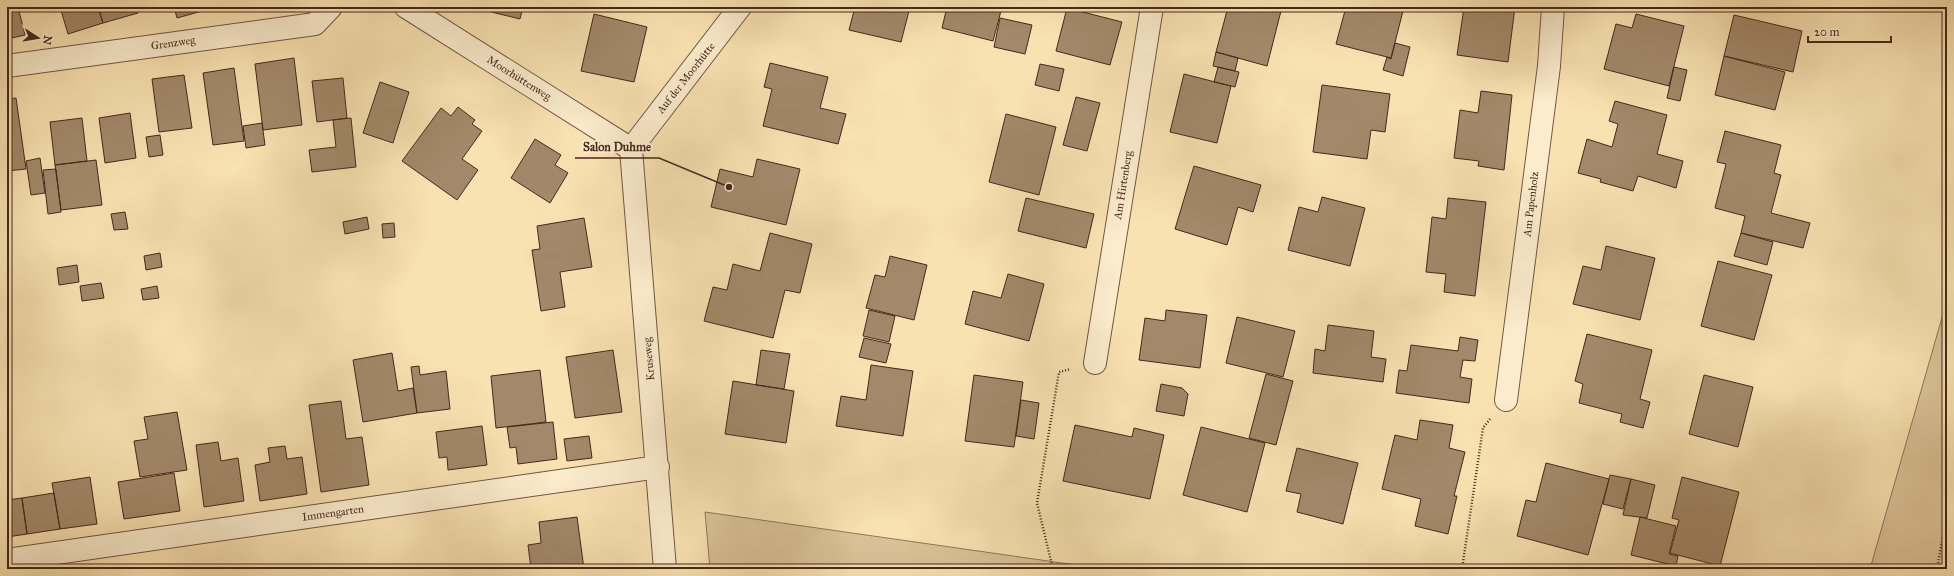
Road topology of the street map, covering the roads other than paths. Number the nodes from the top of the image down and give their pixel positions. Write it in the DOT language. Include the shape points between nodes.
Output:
graph roads {
  1 [pos="331,7"];
  2 [pos="406,7"];
  3 [pos="740,7"];
  4 [pos="1152,7"];
  5 [pos="1554,7"];
  6 [pos="7,66"];
  7 [pos="631,150"];
  8 [pos="1095,363"];
  9 [pos="1506,400"];
  10 [pos="658,467"];
  11 [pos="7,560"];
  12 [pos="666,569"];
  1 -- 6 [label="street, Grenzweg" via="315,24"];
  2 -- 7 [label="street, Moorhüttenweg"];
  3 -- 7 [label="street, Auf der Moorhütte"];
  4 -- 8 [label="street, Am Hirtenberg"];
  5 -- 9 [label="street, Am Papenholz" via="1549,66"];
  7 -- 10 [label="street, Kruseweg"];
  10 -- 11 [label="street, Immengarten"];
  10 -- 12 [label="street, Kruseweg"];
}
